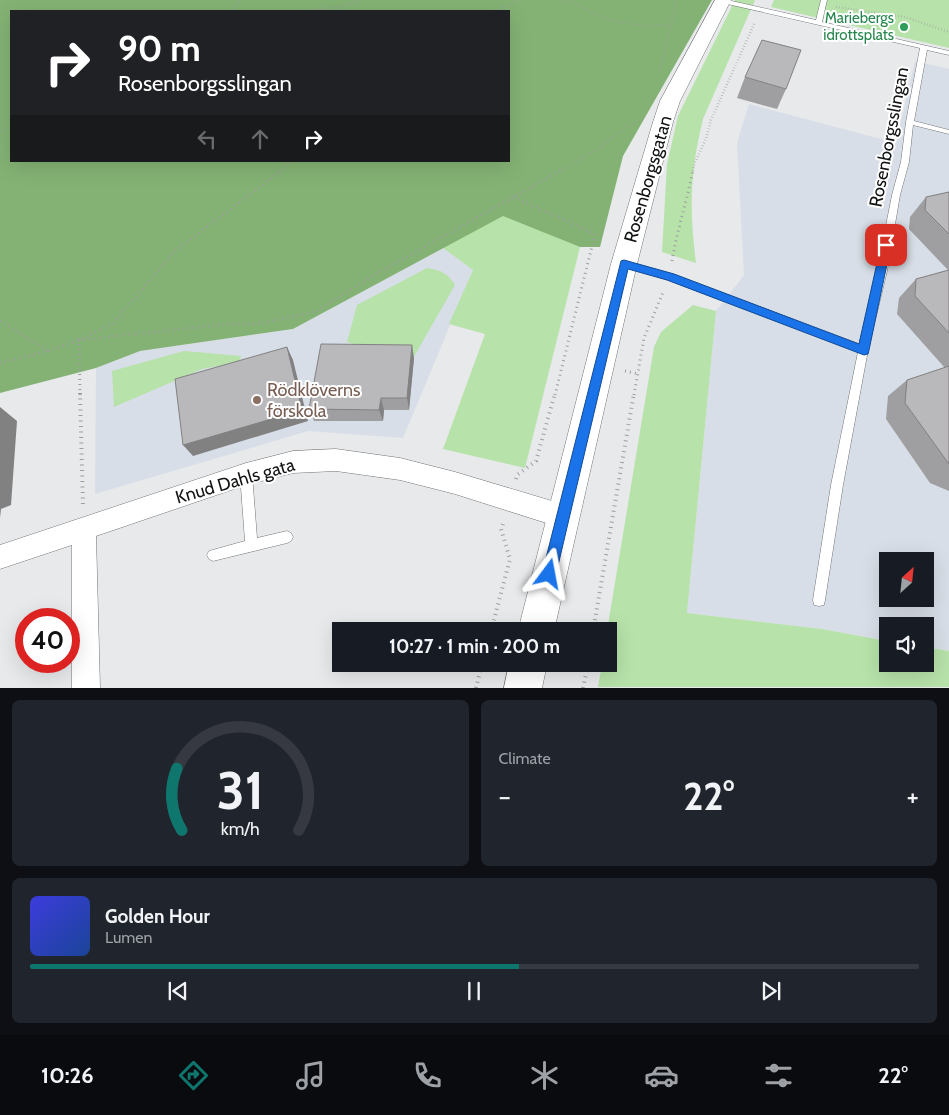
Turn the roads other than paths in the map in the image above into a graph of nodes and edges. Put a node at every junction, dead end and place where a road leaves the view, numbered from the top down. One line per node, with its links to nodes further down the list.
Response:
1 (723, 0): 3 (lane, Rosenborgsslingan); 8 (street, Rosenborgsgatan)
2 (823, 2): 3 (lane)
3 (818, 23): 4 (lane, Rosenborgsslingan)
4 (924, 47): 5 (lane, Rosenborgsslingan); 6 (lane, Rosenborgsslingan)
5 (949, 53)
6 (910, 122): 7 (lane); 9 (lane, Rosenborgsslingan)
7 (949, 132)
8 (624, 264): 9 (lane); 11 (street, Rosenborgsgatan)
9 (864, 350): 17 (lane, Rosenborgsslingan)
10 (246, 474): 11 (street, Knud Dahls gata); 12 (street, Knud Dahls gata); 14 (lane)
11 (562, 516): 18 (street, Rosenborgsgatan)
12 (84, 530): 16 (street, Knud Dahls gata); 20 (street)
13 (287, 537): 14 (lane)
14 (251, 546): 15 (lane)
15 (213, 555)
16 (0, 557)
17 (819, 600)
18 (538, 622)
19 (526, 672): 21 (street)
20 (86, 688)
21 (523, 688)

